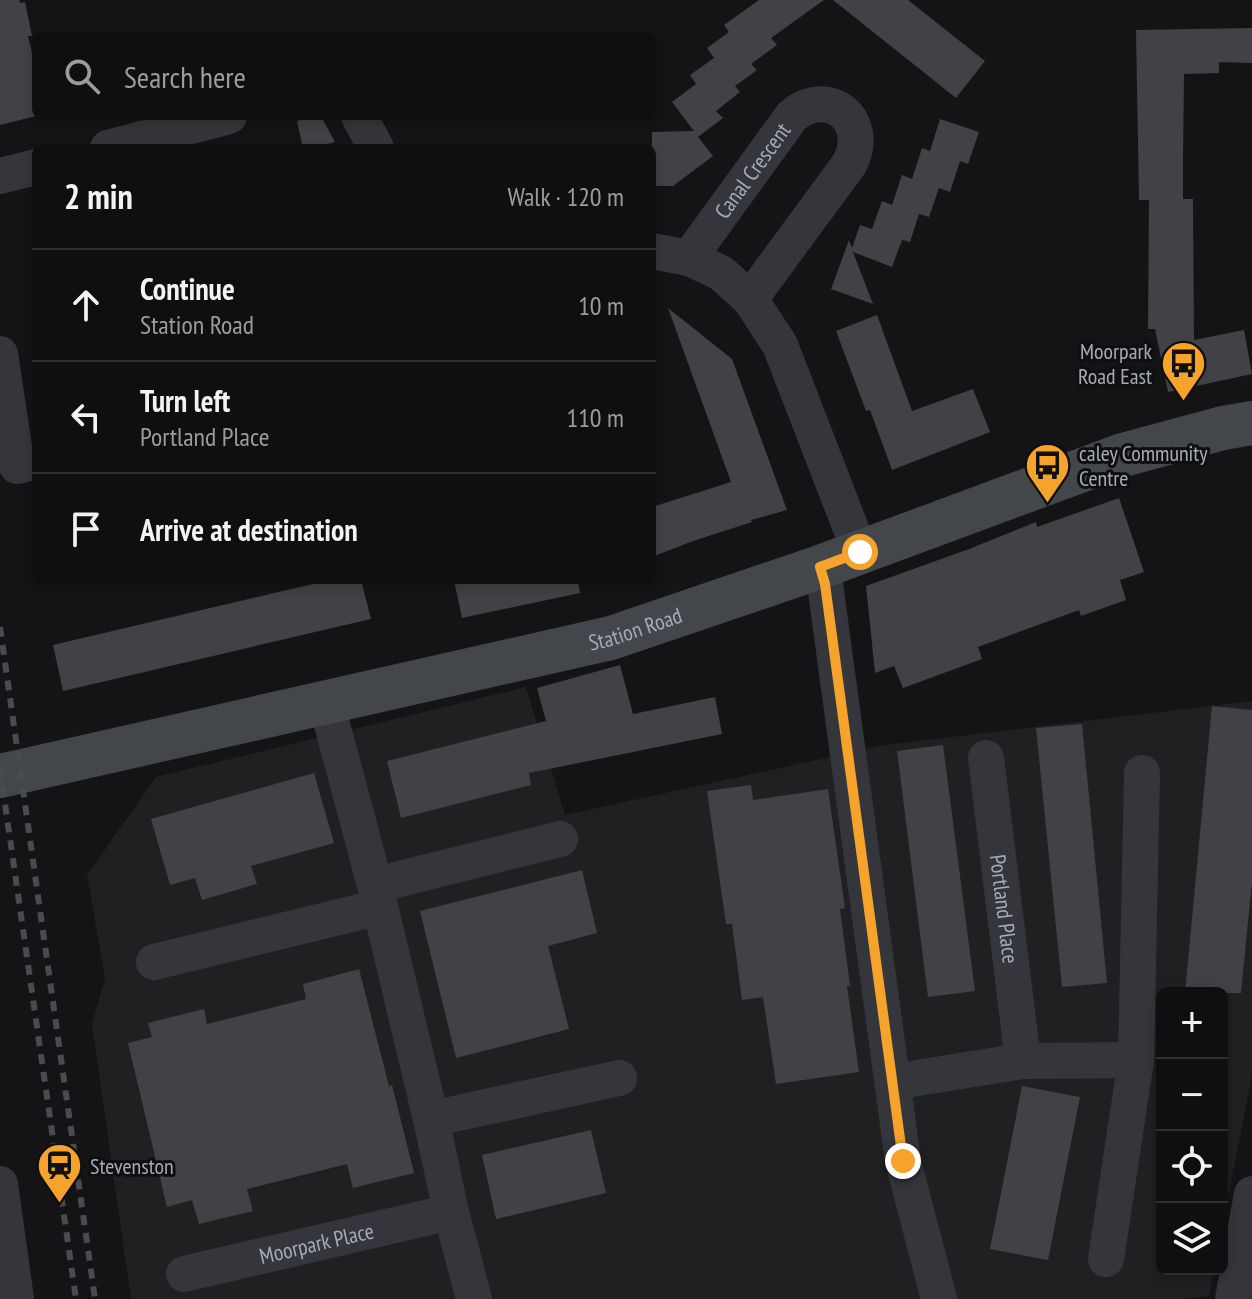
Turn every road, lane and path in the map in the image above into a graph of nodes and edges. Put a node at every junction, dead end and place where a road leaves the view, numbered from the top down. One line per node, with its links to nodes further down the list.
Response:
1 (214, 120): 3 (street)
2 (361, 120): 4 (street)
3 (123, 144)
4 (374, 144)
5 (32, 168): 6 (street)
6 (0, 176)
7 (656, 252): 8 (street)
8 (689, 258): 9 (street); 9 (street, Canal Crescent)
9 (750, 299): 13 (street)
10 (0, 354): 12 (street)
11 (1252, 423): 13 (street, Station Road)
12 (32, 462)
13 (840, 560): 14 (street, Station Road); 24 (street)
14 (326, 702): 17 (street, Station Road); 19 (street)
15 (986, 758): 22 (street, Portland Place)
16 (1142, 773): 21 (street)
17 (11, 774)
18 (560, 839): 19 (street)
19 (378, 896): 20 (street); 25 (street)
20 (154, 962)
21 (1136, 1060): 22 (street); 29 (street)
22 (1023, 1061): 24 (street)
23 (619, 1078): 25 (street)
24 (893, 1082): 33 (street)
25 (431, 1119): 28 (street)
26 (0, 1184): 31 (street)
27 (1252, 1194): 34 (street)
28 (451, 1212): 30 (street, Moorpark Place); 32 (street)
29 (1106, 1259)
30 (184, 1274)
31 (16, 1299)
32 (474, 1299)
33 (939, 1299)
34 (1233, 1299)

